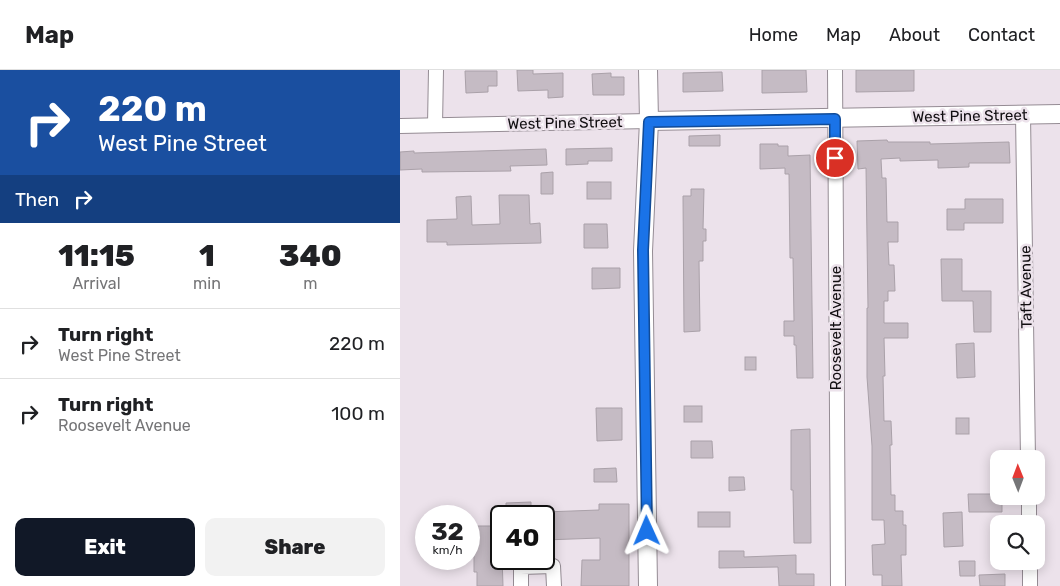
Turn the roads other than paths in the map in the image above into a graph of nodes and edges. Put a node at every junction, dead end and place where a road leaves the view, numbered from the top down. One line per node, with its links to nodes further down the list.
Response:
1 (436, 70): 8 (street)
2 (648, 70): 7 (street)
3 (834, 70): 6 (street, Roosevelt Avenue)
4 (1060, 114): 5 (street, West Pine Street)
5 (1023, 115): 6 (street, West Pine Street); 10 (street, Taft Avenue)
6 (835, 119): 7 (street, West Pine Street); 15 (street, Roosevelt Avenue)
7 (649, 122): 8 (street, West Pine Street); 14 (street)
8 (435, 125): 9 (street, West Pine Street)
9 (400, 126)
10 (1028, 450)
11 (1030, 570): 16 (street)
12 (521, 586): 13 (street)
13 (554, 586)
14 (648, 586)
15 (838, 586)
16 (1030, 586)

